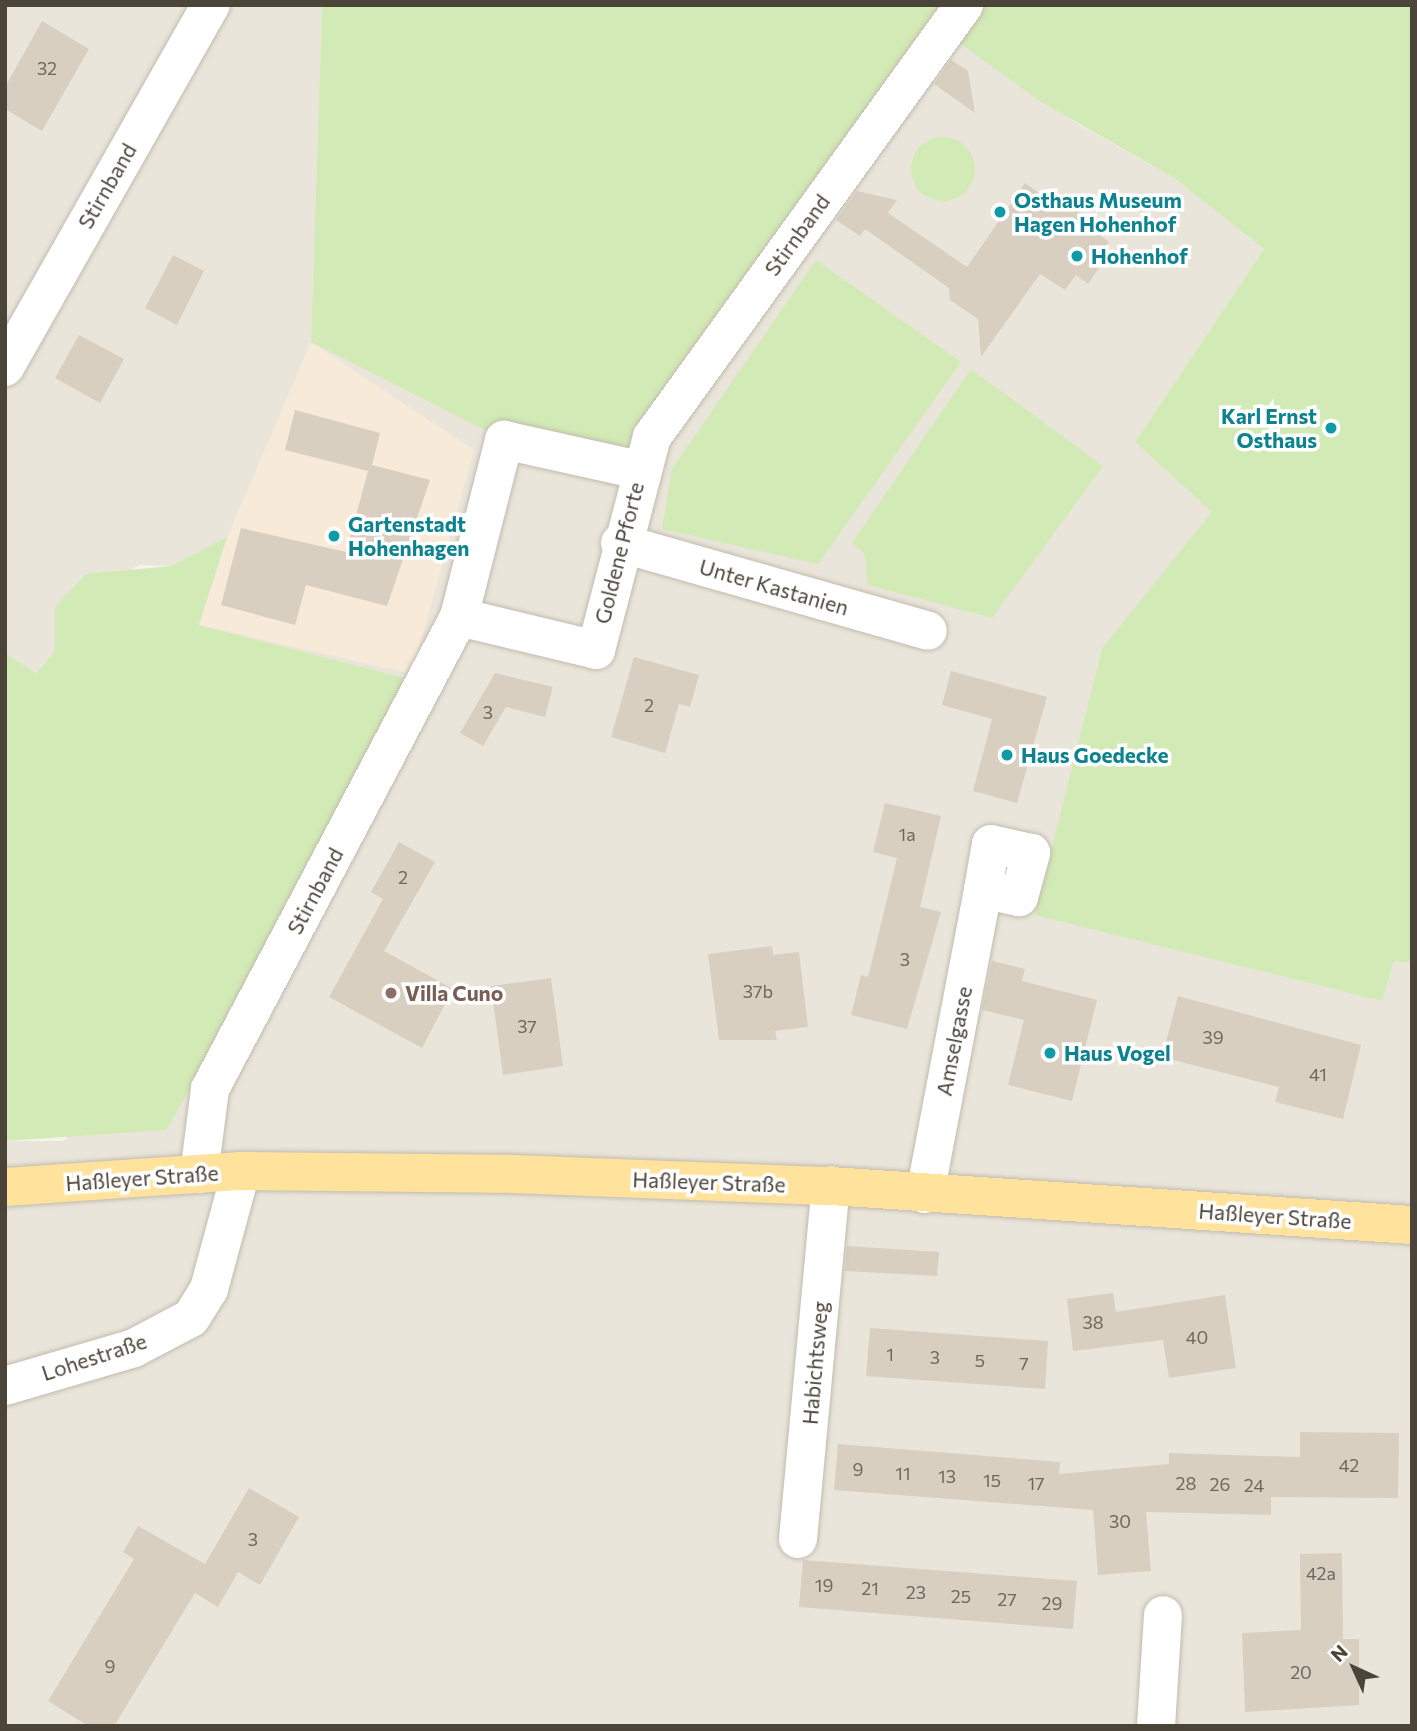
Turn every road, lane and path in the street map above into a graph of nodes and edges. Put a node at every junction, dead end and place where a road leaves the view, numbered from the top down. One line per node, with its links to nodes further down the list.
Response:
1 (211, 5): 3 (street, Stirnband)
2 (964, 5): 4 (street, Stirnband)
3 (5, 367)
4 (639, 470): 5 (street, Goldene Pforte); 6 (street, Goldene Pforte)
5 (620, 543): 6 (street, Goldene Pforte); 7 (street, Unter Kastanien)
6 (459, 617): 10 (street, Stirnband)
7 (928, 631)
8 (983, 889): 13 (street, Amselgasse)
9 (241, 1171): 10 (main road, Haßleyer Straße); 11 (main road, Haßleyer Straße); 15 (street, Lohestraße)
10 (199, 1174): 12 (main road, Haßleyer Straße)
11 (831, 1186): 13 (main road, Haßleyer Straße); 16 (street, Habichtsweg)
12 (5, 1187)
13 (925, 1194): 14 (main road, Haßleyer Straße)
14 (1412, 1224)
15 (5, 1386)
16 (798, 1539)
17 (1163, 1615): 18 (street)
18 (1156, 1726)

